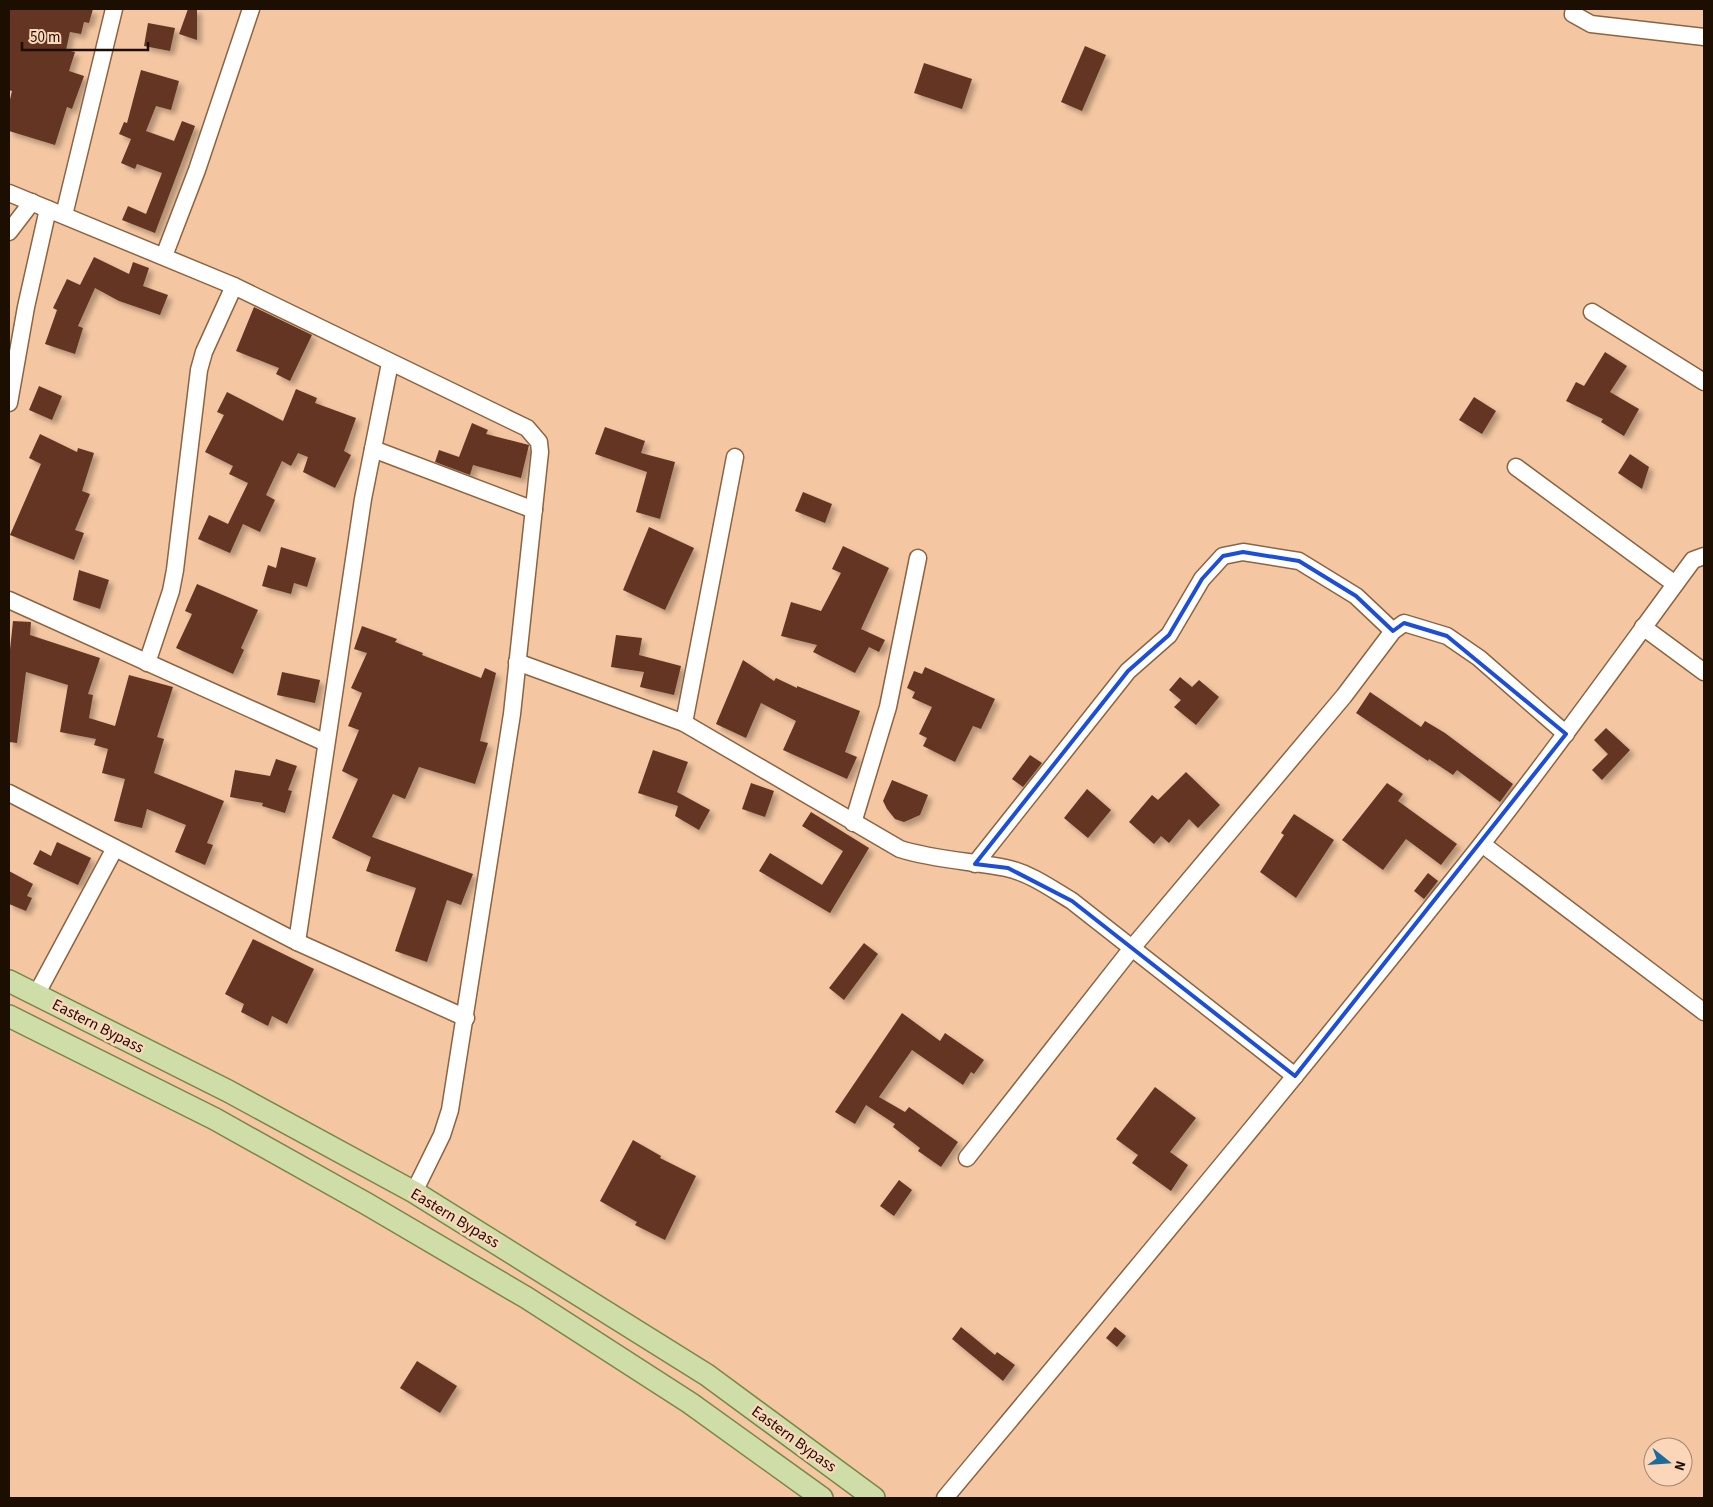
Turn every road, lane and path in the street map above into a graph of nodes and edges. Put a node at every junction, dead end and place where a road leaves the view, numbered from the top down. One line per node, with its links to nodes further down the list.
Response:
1 (114, 9): 8 (street)
2 (251, 9): 10 (street)
3 (1574, 9): 4 (street)
4 (1704, 37)
5 (9, 193): 6 (street)
6 (32, 202): 7 (street); 9 (street)
7 (48, 209): 8 (street); 15 (street)
8 (64, 215): 10 (street)
9 (9, 232)
10 (164, 256): 11 (street)
11 (234, 286): 13 (street); 26 (street)
12 (1592, 312): 14 (street)
13 (390, 363): 16 (street); 19 (street)
14 (1704, 382)
15 (9, 403)
16 (373, 449): 19 (street); 31 (street)
17 (735, 456): 29 (street)
18 (1516, 467): 22 (street)
19 (534, 510): 27 (street)
20 (1704, 556): 22 (street)
21 (918, 558): 33 (street)
22 (1675, 584): 24 (street)
23 (9, 600): 26 (street)
24 (1643, 627): 28 (street); 30 (street)
25 (1393, 631): 30 (street); 36 (street); 38 (street)
26 (147, 662): 31 (street)
27 (517, 662): 29 (street); 43 (street)
28 (1704, 672)
29 (684, 723): 33 (street)
30 (1566, 734): 34 (street)
31 (326, 743): 37 (street)
32 (9, 793): 35 (street)
33 (853, 823): 36 (street)
34 (1482, 844): 41 (street); 44 (street)
35 (114, 848): 37 (street); 40 (street)
36 (975, 864): 38 (street)
37 (297, 942): 43 (street)
38 (1132, 948): 44 (street); 45 (street)
39 (9, 981): 40 (main road, Eastern Bypass)
40 (36, 995): 46 (main road, Eastern Bypass)
41 (1704, 1012)
42 (9, 1016): 47 (main road, Eastern Bypass)
43 (466, 1018): 46 (street)
44 (1295, 1076): 49 (street)
45 (967, 1158)
46 (414, 1192): 48 (main road, Eastern Bypass)
47 (822, 1498)
48 (874, 1498)
49 (945, 1498)

